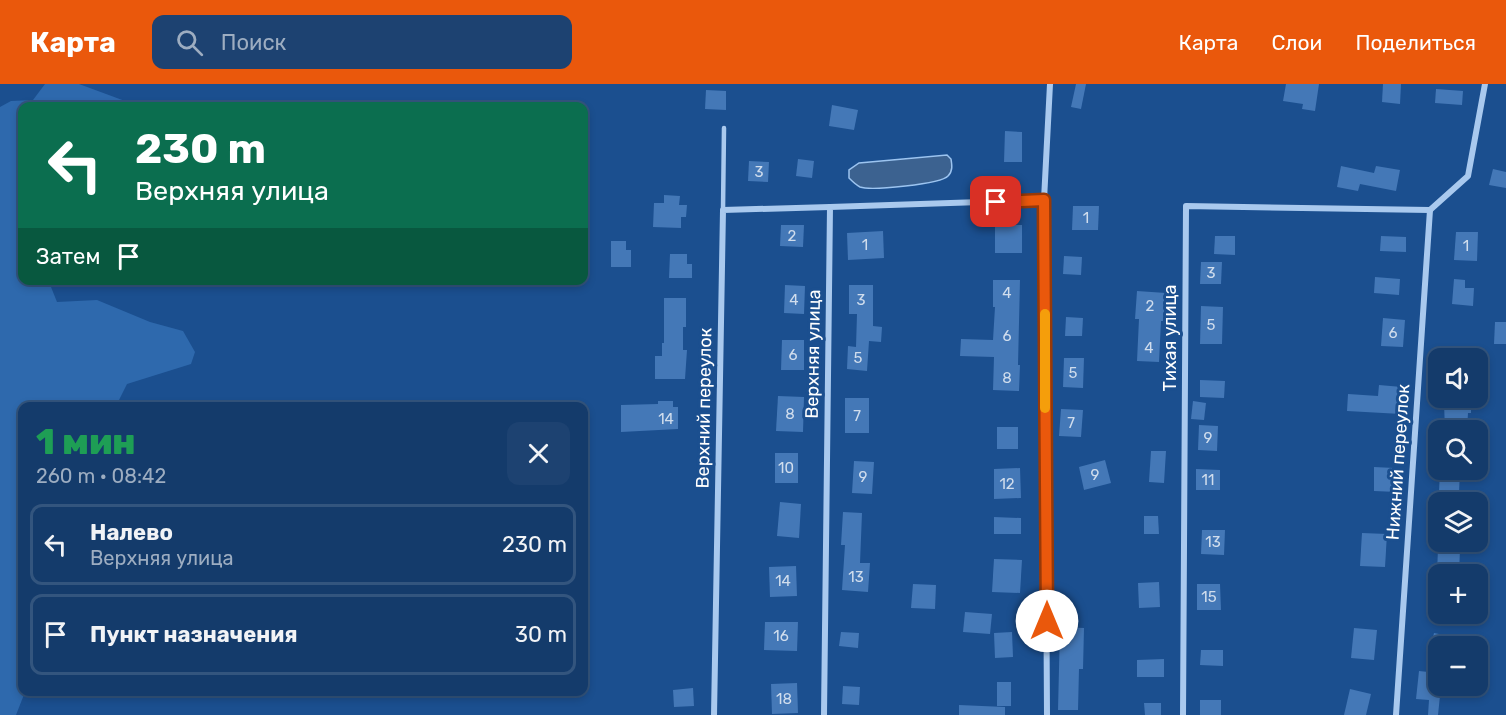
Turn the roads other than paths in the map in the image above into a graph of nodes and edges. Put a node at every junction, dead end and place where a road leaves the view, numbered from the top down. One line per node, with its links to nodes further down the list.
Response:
1 (1050, 84): 4 (street)
2 (1485, 84): 7 (street)
3 (724, 128): 6 (lane)
4 (1044, 200): 5 (street); 10 (street)
5 (830, 207): 6 (street); 9 (street, Верхняя улица)
6 (723, 210): 8 (street, Верхний переулок)
7 (1430, 210): 11 (street, Тихая улица); 12 (street, Нижний переулок)
8 (714, 715)
9 (824, 715)
10 (1047, 715)
11 (1183, 715)
12 (1396, 715)

